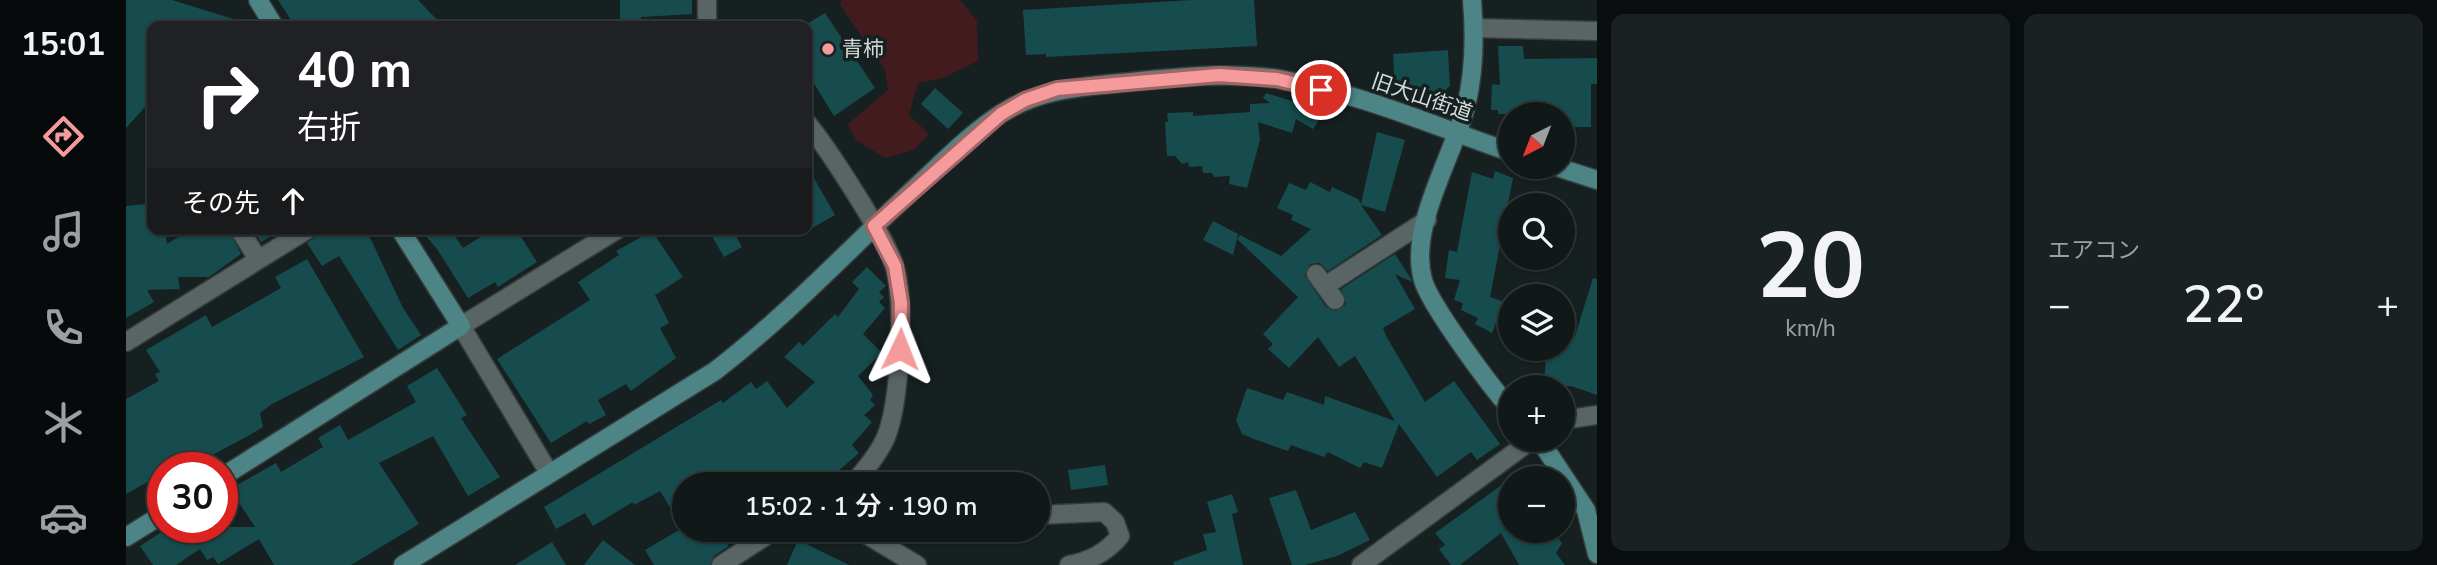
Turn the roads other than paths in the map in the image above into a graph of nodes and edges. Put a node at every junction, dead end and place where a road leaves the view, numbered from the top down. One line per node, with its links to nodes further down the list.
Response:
1 (258, 0): 4 (street)
2 (707, 0): 5 (street)
3 (1472, 0): 6 (street)
4 (271, 21)
5 (707, 21)
6 (1474, 28): 7 (street); 9 (street)
7 (1597, 31)
8 (812, 131): 14 (street)
9 (1457, 132): 10 (street, 旧大山街道); 13 (street); 14 (street, 旧大山街道)
10 (1498, 147)
11 (1575, 173): 12 (street)
12 (1597, 180)
13 (1427, 220): 20 (street); 23 (street)
14 (874, 226): 29 (street); 30 (street, 旧大山街道)
15 (243, 235): 19 (street)
16 (298, 235): 19 (street)
17 (404, 235): 21 (street)
18 (608, 235): 21 (street)
19 (258, 259): 22 (street)
20 (1325, 287)
21 (461, 326): 28 (street); 30 (street)
22 (126, 342)
23 (1498, 392)
24 (1597, 415): 25 (street)
25 (1575, 418)
26 (1514, 452): 41 (street)
27 (1548, 452): 36 (street)
28 (238, 467)
29 (863, 472)
30 (549, 473): 37 (street, 旧大山街道)
31 (1050, 514): 40 (street)
32 (147, 524): 33 (street)
33 (126, 537)
34 (756, 542): 38 (street)
35 (879, 542): 39 (street)
36 (1597, 554)
37 (403, 565)
38 (721, 565)
39 (917, 565)
40 (1069, 565)
41 (1360, 565)

